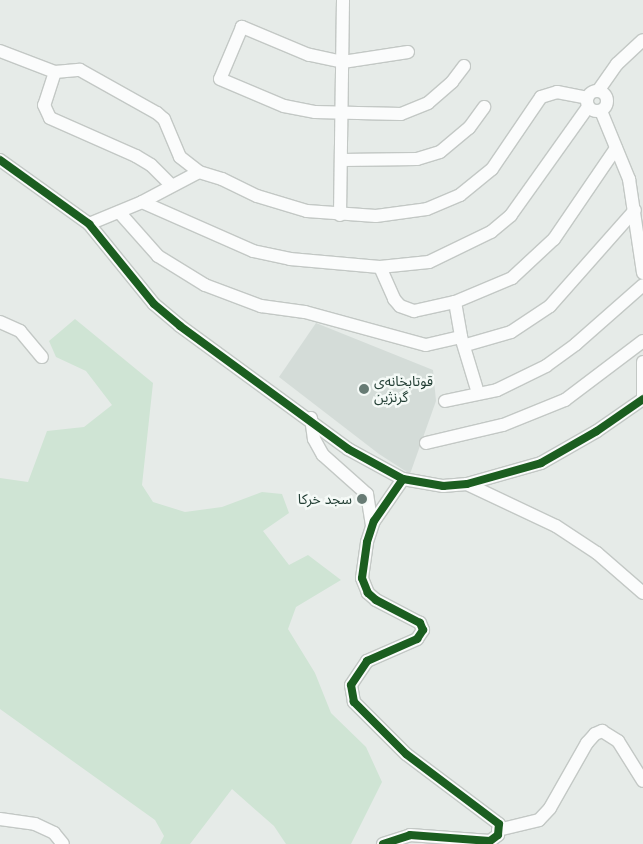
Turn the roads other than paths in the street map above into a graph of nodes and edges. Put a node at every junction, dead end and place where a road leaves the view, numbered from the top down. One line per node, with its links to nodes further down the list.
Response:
1 (344, 0): 5 (street)
2 (643, 40): 8 (street)
3 (0, 51): 7 (street)
4 (408, 52): 5 (street)
5 (343, 62): 11 (street); 11 (street)
6 (464, 66): 11 (street)
7 (55, 72): 15 (street); 16 (street)
8 (591, 98): 10 (street); 10 (street); 20 (street); 22 (street)
9 (484, 107): 14 (street)
10 (601, 111): 12 (street)
11 (342, 112): 14 (street)
12 (616, 148): 18 (street); 25 (street)
13 (0, 160): 21 (street)
14 (342, 160): 20 (street)
15 (199, 172): 16 (street); 20 (street)
16 (171, 185): 17 (street)
17 (142, 202): 19 (street); 22 (street)
18 (635, 210): 23 (street); 27 (street)
19 (120, 212): 21 (street); 27 (street)
20 (340, 215)
21 (89, 224): 34 (street)
22 (380, 268): 25 (street)
23 (643, 273)
24 (643, 285): 31 (street)
25 (455, 302): 27 (street)
26 (0, 322): 29 (street)
27 (464, 341): 31 (street)
28 (643, 341): 35 (street)
29 (42, 357)
30 (643, 362): 32 (street)
31 (478, 393): 33 (street)
32 (643, 399): 37 (street)
33 (446, 401)
34 (311, 418): 36 (street); 38 (street)
35 (426, 443)
36 (403, 479): 37 (street); 38 (street)
37 (468, 484): 39 (street)
38 (372, 529): 42 (street)
39 (643, 593)
40 (643, 781): 42 (street)
41 (0, 819): 43 (street)
42 (498, 830): 44 (street)
43 (63, 844)
44 (383, 844)

